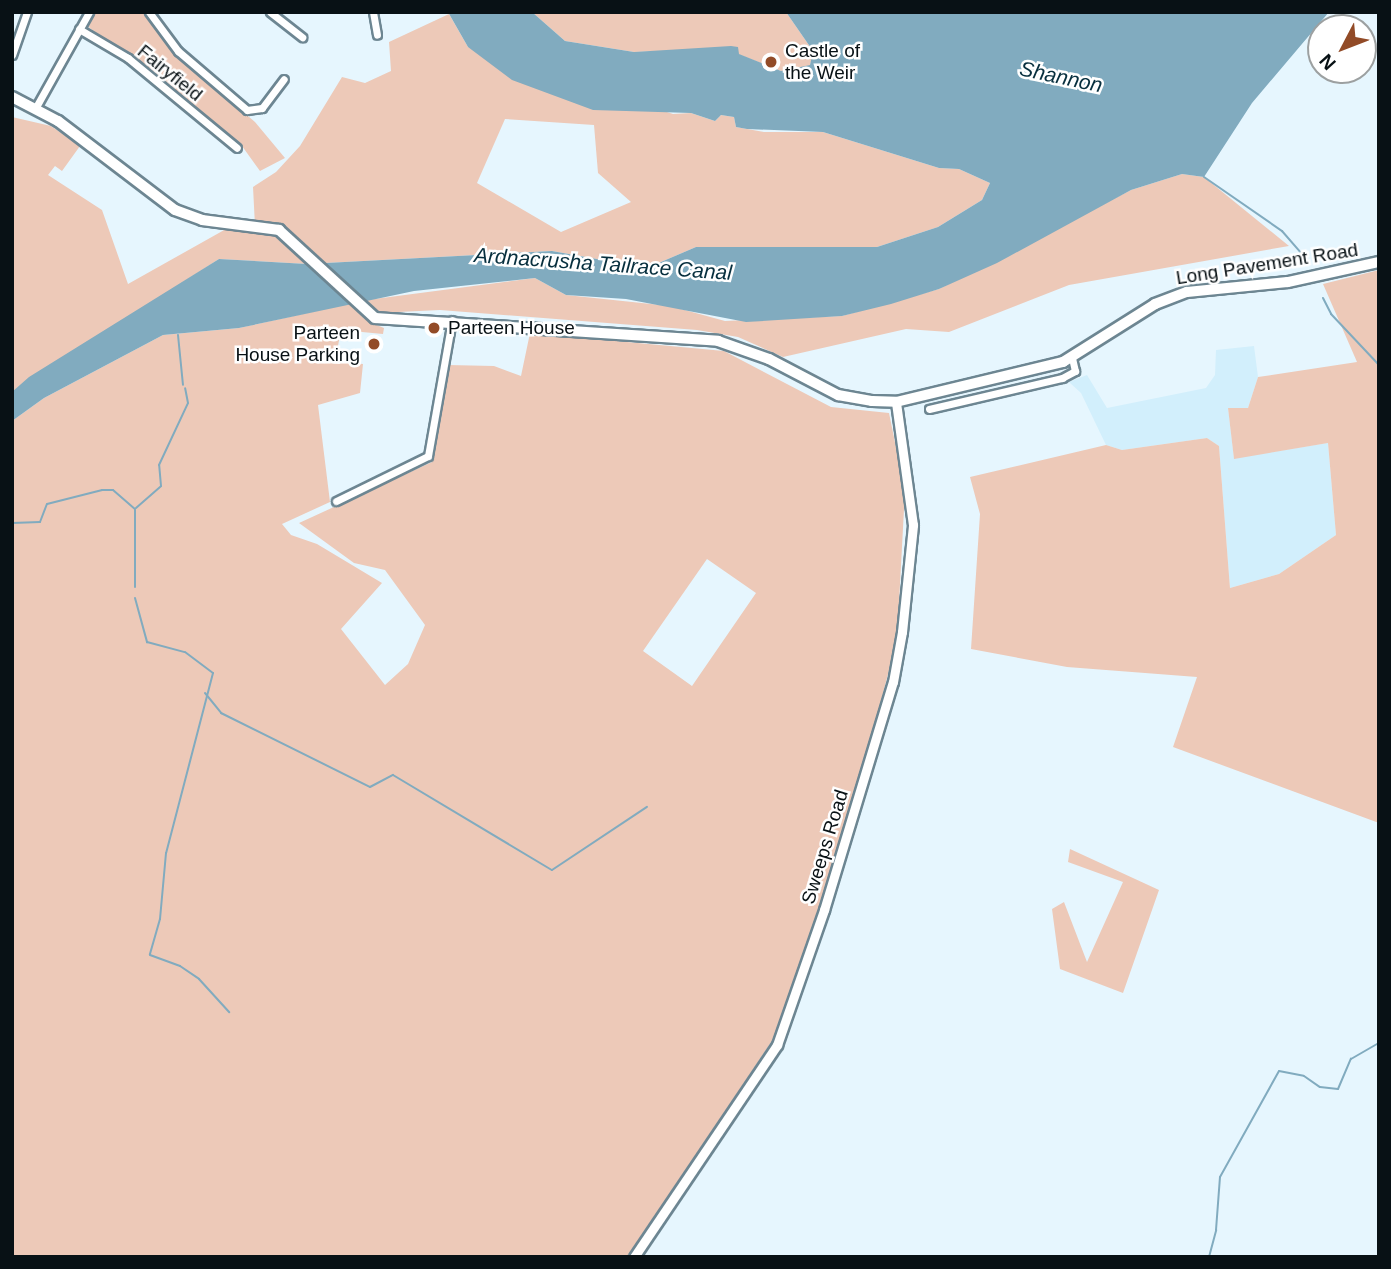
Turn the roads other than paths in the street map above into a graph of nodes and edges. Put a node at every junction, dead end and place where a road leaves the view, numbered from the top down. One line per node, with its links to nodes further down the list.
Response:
1 (27, 12): 9 (street)
2 (89, 12): 6 (street)
3 (149, 12): 10 (street, Fairyfield)
4 (270, 12): 8 (street)
5 (373, 12): 7 (street)
6 (79, 29): 12 (street); 13 (street, Fairyfield)
7 (377, 35)
8 (302, 37)
9 (12, 55)
10 (284, 79)
11 (12, 97): 12 (main road, Long Pavement Road)
12 (36, 107): 15 (main road, Long Pavement Road)
13 (237, 148)
14 (1379, 262): 16 (main road, Long Pavement Road)
15 (452, 320): 17 (main road, Long Pavement Road); 19 (street)
16 (1072, 358): 17 (main road, Long Pavement Road); 18 (street)
17 (896, 402): 20 (street, Sweeps Road)
18 (929, 409)
19 (336, 501)
20 (634, 1257)

